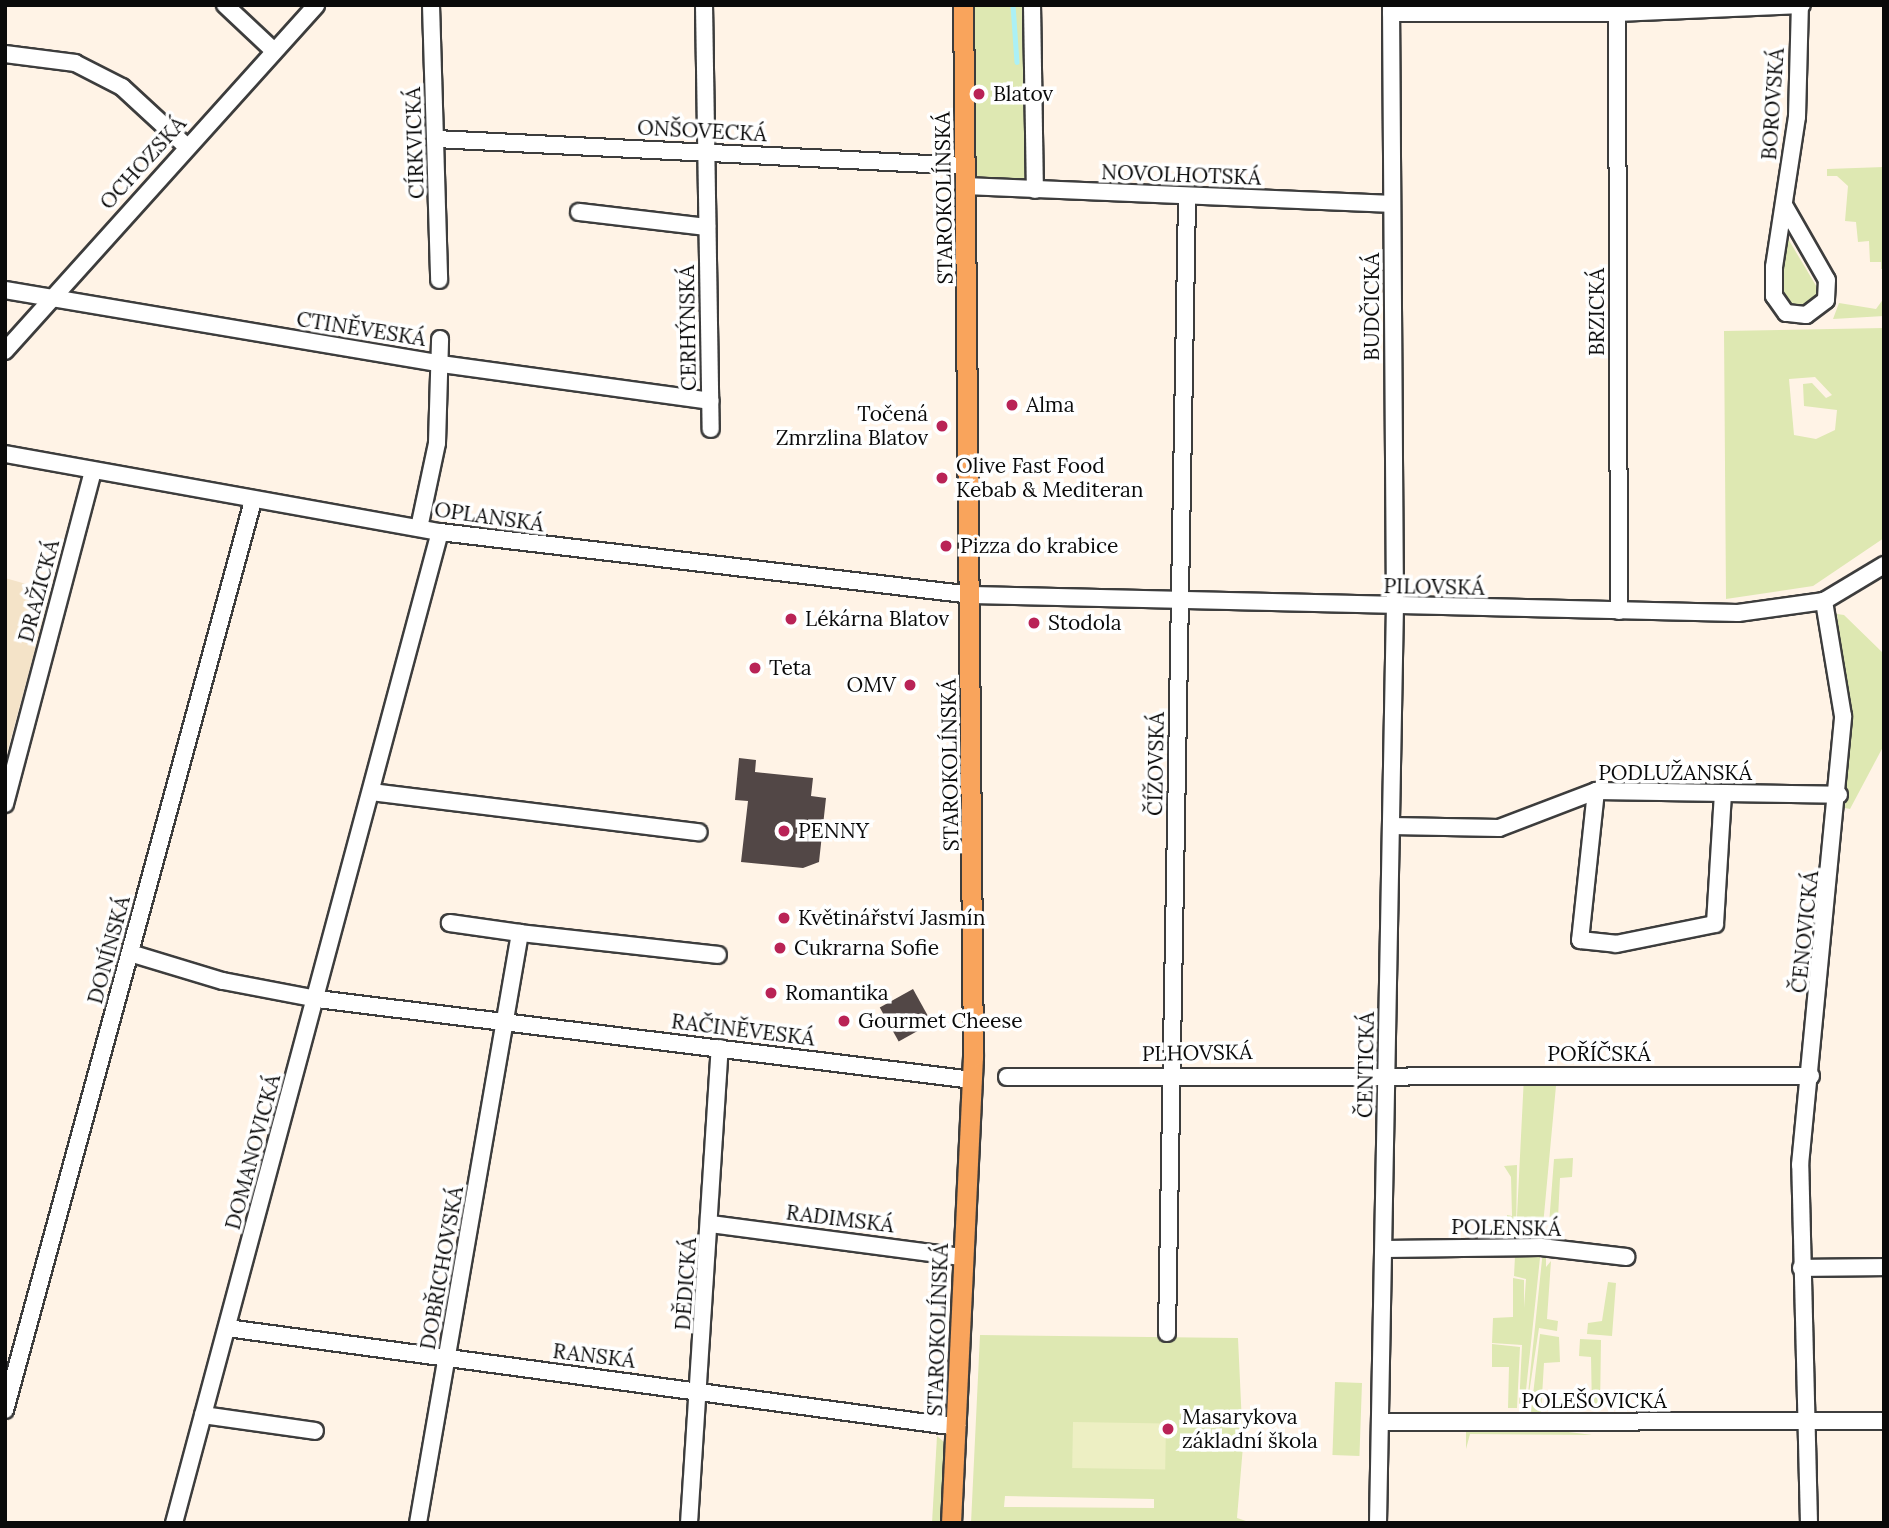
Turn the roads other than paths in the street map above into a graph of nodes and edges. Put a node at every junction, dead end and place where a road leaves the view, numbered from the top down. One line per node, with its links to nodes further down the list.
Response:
1 (225, 5): 10 (street)
2 (316, 5): 10 (street, OCHOZSKÁ)
3 (431, 5): 12 (street, CÍRKVICKÁ)
4 (704, 5): 14 (street, CERHÝNSKÁ)
5 (963, 5): 15 (main road, STAROKOLÍNSKÁ)
6 (1032, 5): 17 (street)
7 (1801, 5): 9 (street); 20 (street, BOROVSKÁ)
8 (1391, 9): 9 (street); 19 (street, BUDČICKÁ)
9 (1617, 13): 41 (street, BRZICKÁ)
10 (273, 50): 13 (street, OCHOZSKÁ)
11 (5, 54): 13 (street)
12 (436, 139): 14 (street, ONŠOVECKÁ); 23 (street, CÍRKVICKÁ)
13 (186, 146): 25 (street, OCHOZSKÁ)
14 (705, 153): 15 (street, ONŠOVECKÁ); 22 (street, CERHÝNSKÁ)
15 (967, 166): 16 (main road, STAROKOLÍNSKÁ)
16 (967, 186): 17 (street, NOVOLHOTSKÁ); 37 (main road, STAROKOLÍNSKÁ)
17 (1035, 190): 18 (street, NOVOLHOTSKÁ)
18 (1187, 196): 19 (street, NOVOLHOTSKÁ); 38 (street, ČÍŽOVSKÁ)
19 (1392, 204): 40 (street, BUDČICKÁ)
20 (1784, 205): 20 (street, BOROVSKÁ)
21 (579, 212): 22 (street)
22 (707, 228): 29 (street, CERHÝNSKÁ)
23 (439, 280)
24 (5, 290): 25 (street, CTINĚVESKÁ)
25 (50, 299): 27 (street, OCHOZSKÁ); 28 (street, CTINĚVESKÁ)
26 (440, 339): 28 (street)
27 (5, 351)
28 (441, 364): 29 (street, CTINĚVESKÁ); 34 (street)
29 (710, 401): 30 (street, CERHÝNSKÁ)
30 (711, 429)
31 (5, 454): 32 (street, OPLANSKÁ)
32 (93, 470): 33 (street, OPLANSKÁ); 46 (street, DRAŽICKÁ)
33 (253, 500): 34 (street, OPLANSKÁ); 51 (street, DONÍNSKÁ)
34 (419, 528): 35 (street, OPLANSKÁ)
35 (440, 532): 37 (street, OPLANSKÁ); 43 (street, DOMANOVICKÁ)
36 (1884, 565): 39 (street, PILOVSKÁ)
37 (972, 595): 38 (street, PILOVSKÁ); 60 (main road, STAROKOLÍNSKÁ)
38 (1180, 597): 40 (street, PILOVSKÁ); 57 (street, ČÍŽOVSKÁ)
39 (1824, 601): 41 (street, PILOVSKÁ); 45 (street, ČENOVICKÁ)
40 (1395, 608): 41 (street, PILOVSKÁ); 47 (street, ČENTICKÁ)
41 (1619, 611)
42 (1596, 791): 44 (street, PODLUŽANSKÁ); 44 (street); 47 (street, PODLUŽANSKÁ)
43 (371, 792): 48 (street); 53 (street, DOMANOVICKÁ)
44 (1723, 794): 45 (street, PODLUŽANSKÁ)
45 (1839, 794): 58 (street, ČENOVICKÁ)
46 (5, 804)
47 (1391, 826): 56 (street, ČENTICKÁ)
48 (699, 832)
49 (450, 923): 50 (street)
50 (520, 933): 52 (street); 54 (street)
51 (130, 953): 53 (street, RAČINĚVESKÁ); 71 (street, DONÍNSKÁ)
52 (718, 955)
53 (317, 999): 54 (street, RAČINĚVESKÁ); 67 (street, DOMANOVICKÁ)
54 (507, 1021): 55 (street, RAČINĚVESKÁ); 69 (street, DOBŘICHOVSKÁ)
55 (720, 1048): 60 (street, RAČINĚVESKÁ); 61 (street, DĚDICKÁ)
56 (1387, 1073): 57 (street, PLHOVSKÁ); 58 (street, POŘÍČSKÁ); 62 (street, ČENTICKÁ)
57 (1172, 1074): 59 (street, PLHOVSKÁ); 68 (street, ČÍŽOVSKÁ)
58 (1811, 1076): 66 (street, ČENOVICKÁ)
59 (1007, 1077)
60 (972, 1080): 63 (main road, STAROKOLÍNSKÁ)
61 (711, 1224): 63 (street, RADIMSKÁ); 70 (street, DĚDICKÁ)
62 (1385, 1249): 64 (street, POLENSKÁ); 74 (street, ČENTICKÁ)
63 (963, 1257): 76 (main road, STAROKOLÍNSKÁ)
64 (1626, 1257)
65 (1884, 1267): 66 (street)
66 (1801, 1268): 75 (street, ČENOVICKÁ)
67 (227, 1328): 69 (street, RANSKÁ); 72 (street, DOMANOVICKÁ)
68 (1167, 1333)
69 (447, 1359): 70 (street, RANSKÁ); 79 (street, DOBŘICHOVSKÁ)
70 (699, 1391): 76 (street, RANSKÁ); 80 (street, DĚDICKÁ)
71 (5, 1410)
72 (203, 1415): 77 (street); 78 (street, DOMANOVICKÁ)
73 (1884, 1421): 75 (street, POLEŠOVICKÁ)
74 (1382, 1422): 75 (street, POLEŠOVICKÁ); 82 (street, ČENTICKÁ)
75 (1806, 1422): 83 (street, ČENOVICKÁ)
76 (957, 1427): 81 (main road, STAROKOLÍNSKÁ)
77 (315, 1431)
78 (174, 1523)
79 (418, 1523)
80 (689, 1523)
81 (951, 1523)
82 (1378, 1523)
83 (1810, 1523)

